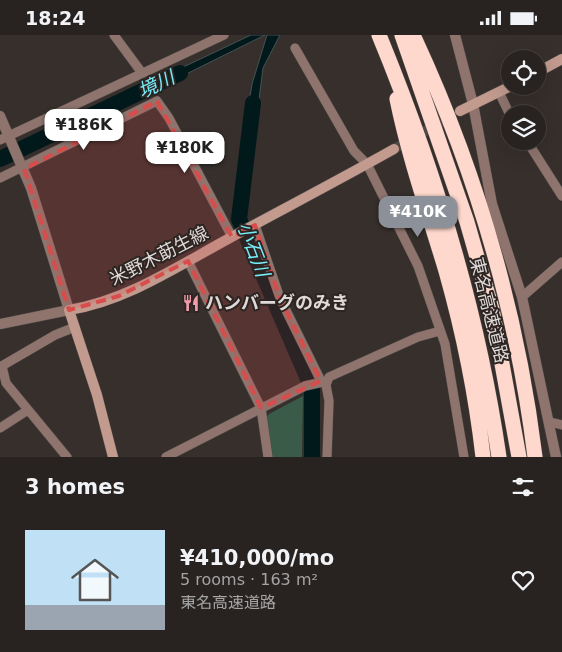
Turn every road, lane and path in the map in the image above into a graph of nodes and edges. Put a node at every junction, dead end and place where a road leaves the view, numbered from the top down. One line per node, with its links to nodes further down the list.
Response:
1 (114, 35): 11 (street)
2 (224, 35): 11 (street)
3 (379, 35): 8 (highway, 東名高速道路)
4 (402, 35): 48 (highway, 東名高速道路)
5 (413, 35): 49 (highway)
6 (455, 35): 13 (street)
7 (295, 48): 20 (street)
8 (388, 57): 46 (highway); 47 (highway, 東名高速道路)
9 (562, 59): 10 (main road)
10 (546, 68)
11 (142, 73): 17 (street)
12 (499, 93): 13 (main road); 14 (street)
13 (473, 104): 15 (main road); 28 (street)
14 (505, 105)
15 (460, 111)
16 (0, 116): 17 (street)
17 (5, 138): 21 (street)
18 (394, 149): 20 (main road, 米野木莇生線)
19 (533, 150): 23 (street)
20 (367, 164): 24 (main road, 米野木莇生線); 32 (street)
21 (24, 169): 22 (street); 25 (street); 29 (street)
22 (0, 178)
23 (562, 196)
24 (255, 225): 25 (main road, 米野木莇生線); 34 (street)
25 (234, 236): 26 (main road, 米野木莇生線)
26 (188, 261): 29 (main road, 米野木莇生線); 35 (street)
27 (562, 262): 28 (street)
28 (522, 297): 37 (street)
29 (69, 310): 30 (street); 31 (main road)
30 (0, 324)
31 (75, 327): 33 (street); 41 (main road)
32 (440, 331): 34 (street); 45 (street)
33 (1, 367): 36 (street)
34 (321, 381): 35 (street); 44 (street)
35 (262, 408): 42 (street); 43 (street)
36 (28, 409): 39 (street); 40 (street)
37 (550, 422): 38 (street); 50 (street)
38 (562, 425)
39 (0, 428)
40 (67, 457)
41 (113, 457)
42 (166, 457)
43 (268, 457)
44 (327, 457)
45 (464, 457)
46 (483, 457)
47 (499, 457)
48 (519, 457)
49 (535, 457)
50 (556, 457)

